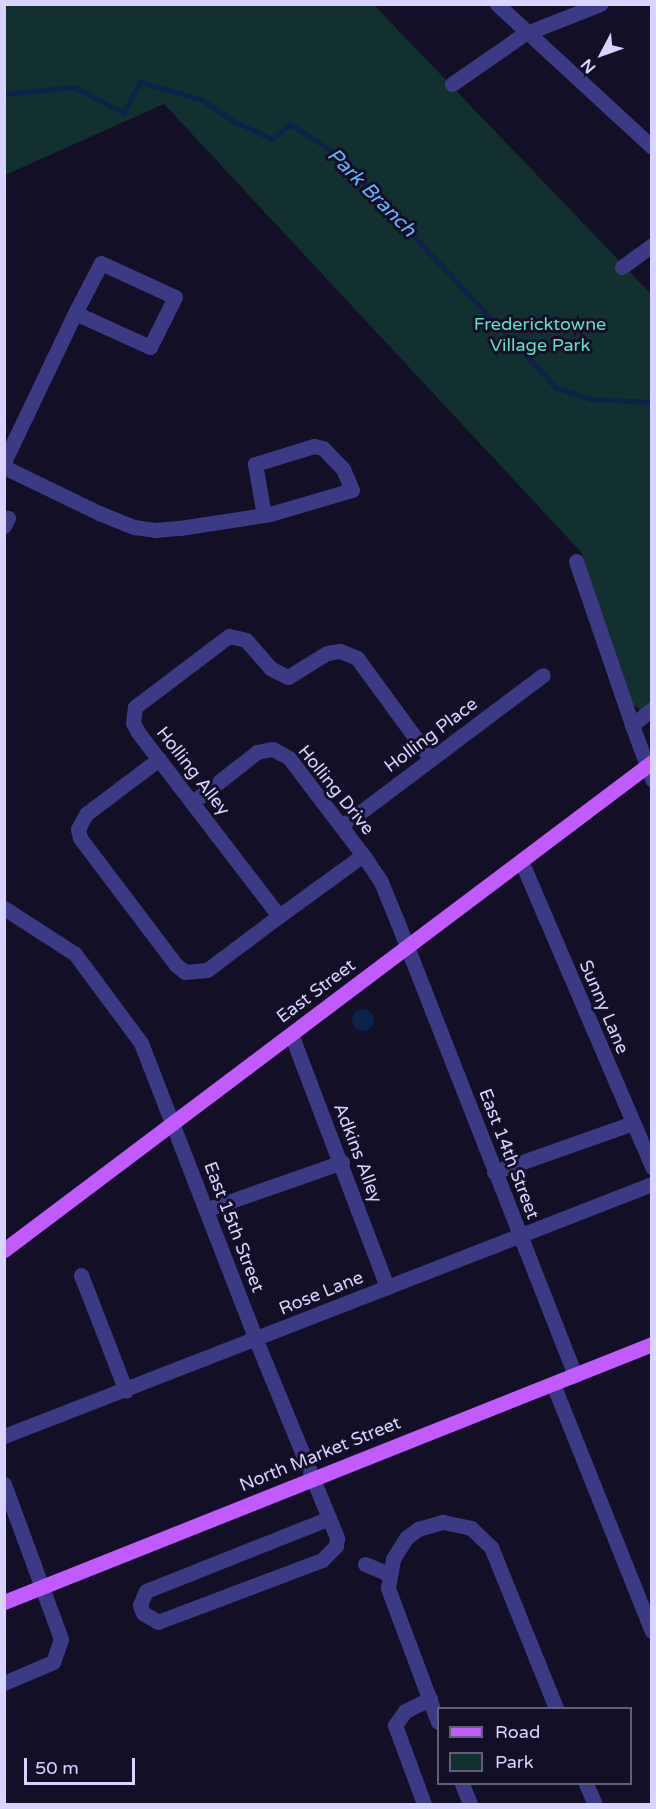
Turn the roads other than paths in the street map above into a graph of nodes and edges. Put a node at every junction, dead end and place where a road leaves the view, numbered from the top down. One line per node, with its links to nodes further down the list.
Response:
1 (497, 4): 3 (street)
2 (600, 4): 3 (street)
3 (524, 34): 4 (street); 5 (street)
4 (452, 84)
5 (651, 147)
6 (651, 245): 7 (street)
7 (622, 267)
8 (75, 313): 8 (street); 9 (street)
9 (4, 462)
10 (4, 467): 11 (street)
11 (264, 515): 11 (street)
12 (4, 517): 13 (street)
13 (4, 526)
14 (576, 561): 17 (street)
15 (543, 675): 19 (street, Holling Place)
16 (651, 709): 17 (street)
17 (632, 724): 20 (street)
18 (159, 759): 19 (street, Holling Alley); 21 (street, Holling Alley); 26 (street)
19 (431, 759): 22 (street, Holling Place)
20 (650, 768): 24 (main road, East Street)
21 (193, 802): 22 (street, Holling Drive); 26 (street, Holling Alley)
22 (342, 826): 23 (street, Holling Drive)
23 (363, 855): 26 (street); 27 (street, Holling Drive)
24 (522, 863): 27 (main road, East Street); 30 (street, Sunny Lane)
25 (4, 908): 29 (street, East 15th Street)
26 (279, 916)
27 (408, 946): 28 (main road, East Street); 33 (street, East 14th Street)
28 (291, 1034): 29 (main road, East Street); 31 (street, Adkins Alley)
29 (174, 1123): 35 (street, East 15th Street); 37 (main road, East Street)
30 (633, 1123): 32 (street, Sunny Lane); 33 (street)
31 (342, 1162): 35 (street); 39 (street, Adkins Alley)
32 (651, 1167)
33 (494, 1172): 36 (street, East 14th Street)
34 (651, 1184): 36 (street, Rose Lane)
35 (208, 1209): 40 (street, East 15th Street)
36 (520, 1235): 39 (street, Rose Lane); 42 (street, East 14th Street)
37 (4, 1250)
38 (81, 1275): 44 (street)
39 (387, 1287): 40 (street, Rose Lane)
40 (255, 1340): 44 (street, Rose Lane); 46 (street, East 15th Street)
41 (651, 1344): 42 (main road, North Market Street)
42 (575, 1375): 43 (main road, North Market Street)
43 (553, 1384): 46 (main road, North Market Street); 53 (street)
44 (126, 1391): 45 (street, Rose Lane)
45 (4, 1436)
46 (312, 1478): 48 (street, East 15th Street); 51 (main road, North Market Street)
47 (4, 1484): 51 (street)
48 (329, 1518): 48 (street, East 15th Street)
49 (365, 1564): 50 (street)
50 (389, 1574): 56 (street); 57 (street)
51 (42, 1586): 52 (main road, North Market Street); 55 (street)
52 (4, 1602)
53 (648, 1614): 54 (street)
54 (651, 1631)
55 (4, 1683)
56 (430, 1700): 58 (street); 61 (street)
57 (556, 1707)
58 (437, 1719)
59 (462, 1785): 62 (street)
60 (586, 1785): 63 (street)
61 (424, 1804)
62 (470, 1804)
63 (595, 1804)

